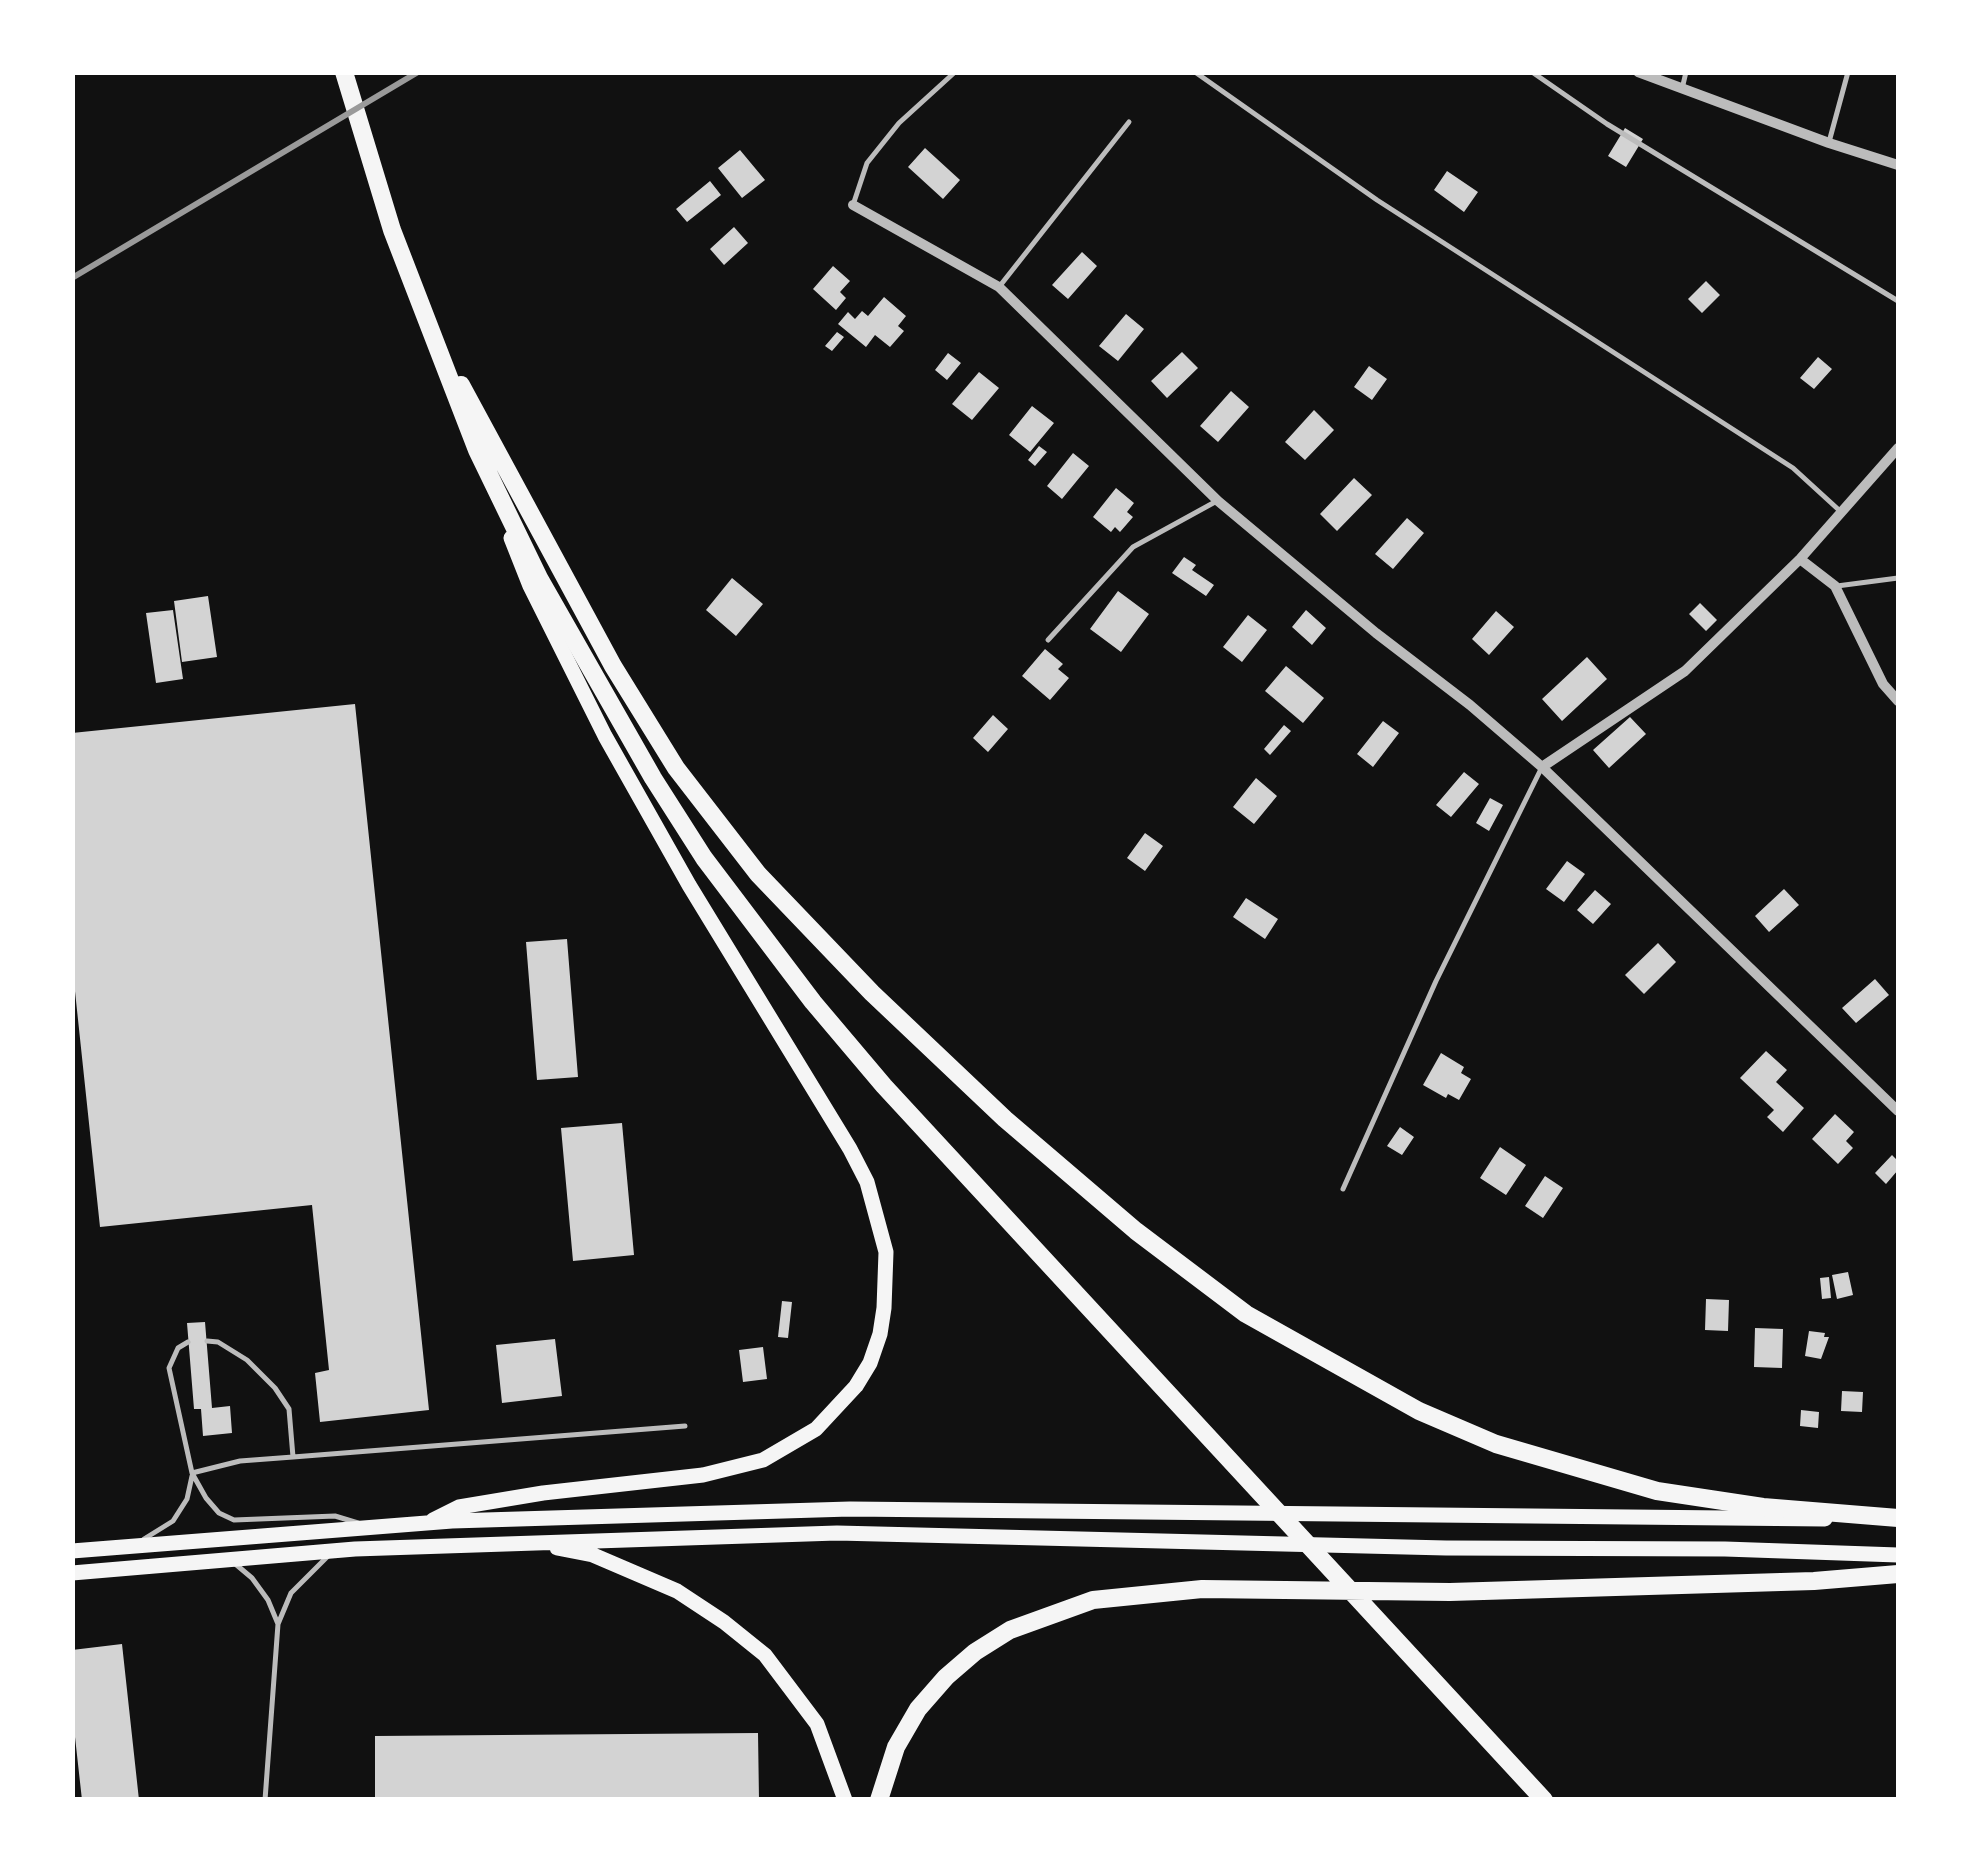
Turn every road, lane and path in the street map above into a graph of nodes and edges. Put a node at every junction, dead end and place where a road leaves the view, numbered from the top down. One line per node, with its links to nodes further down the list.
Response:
1 (344, 72): 13 (highway)
2 (955, 72): 12 (lane)
3 (1195, 72): 19 (lane)
4 (1532, 72): 15 (lane)
5 (1638, 72): 8 (street)
6 (1686, 72): 8 (lane)
7 (1848, 72): 10 (lane)
8 (1682, 89): 10 (street)
9 (1129, 122): 14 (lane)
10 (1828, 143): 11 (street)
11 (1898, 165)
12 (853, 206): 14 (street)
13 (392, 230): 17 (highway); 33 (highway)
14 (999, 287): 18 (street)
15 (1898, 301)
16 (1898, 448): 19 (street)
17 (477, 450): 34 (main road); 48 (highway)
18 (1218, 500): 23 (lane); 25 (street)
19 (1840, 511): 20 (street)
20 (1800, 559): 22 (street); 25 (street)
21 (1898, 578): 22 (lane)
22 (1836, 586): 24 (street)
23 (1048, 640)
24 (1898, 701)
25 (1542, 767): 26 (street); 27 (lane)
26 (1898, 1111)
27 (1342, 1188)
28 (207, 1340): 31 (lane)
29 (188, 1342): 32 (lane)
30 (686, 1426): 31 (lane)
31 (293, 1456): 32 (lane)
32 (192, 1473): 35 (lane); 37 (lane)
33 (1898, 1520): 34 (main road)
34 (425, 1523): 35 (main road)
35 (371, 1527): 37 (main road)
36 (528, 1542): 39 (main road); 40 (main road); 46 (main road)
37 (98, 1548): 38 (main road)
38 (72, 1550)
39 (333, 1551): 41 (main road); 44 (lane)
40 (1898, 1555)
41 (229, 1559): 42 (main road); 44 (lane)
42 (72, 1573)
43 (1898, 1574): 47 (highway)
44 (278, 1624): 45 (lane)
45 (265, 1800)
46 (845, 1800)
47 (879, 1800)
48 (1544, 1800)

